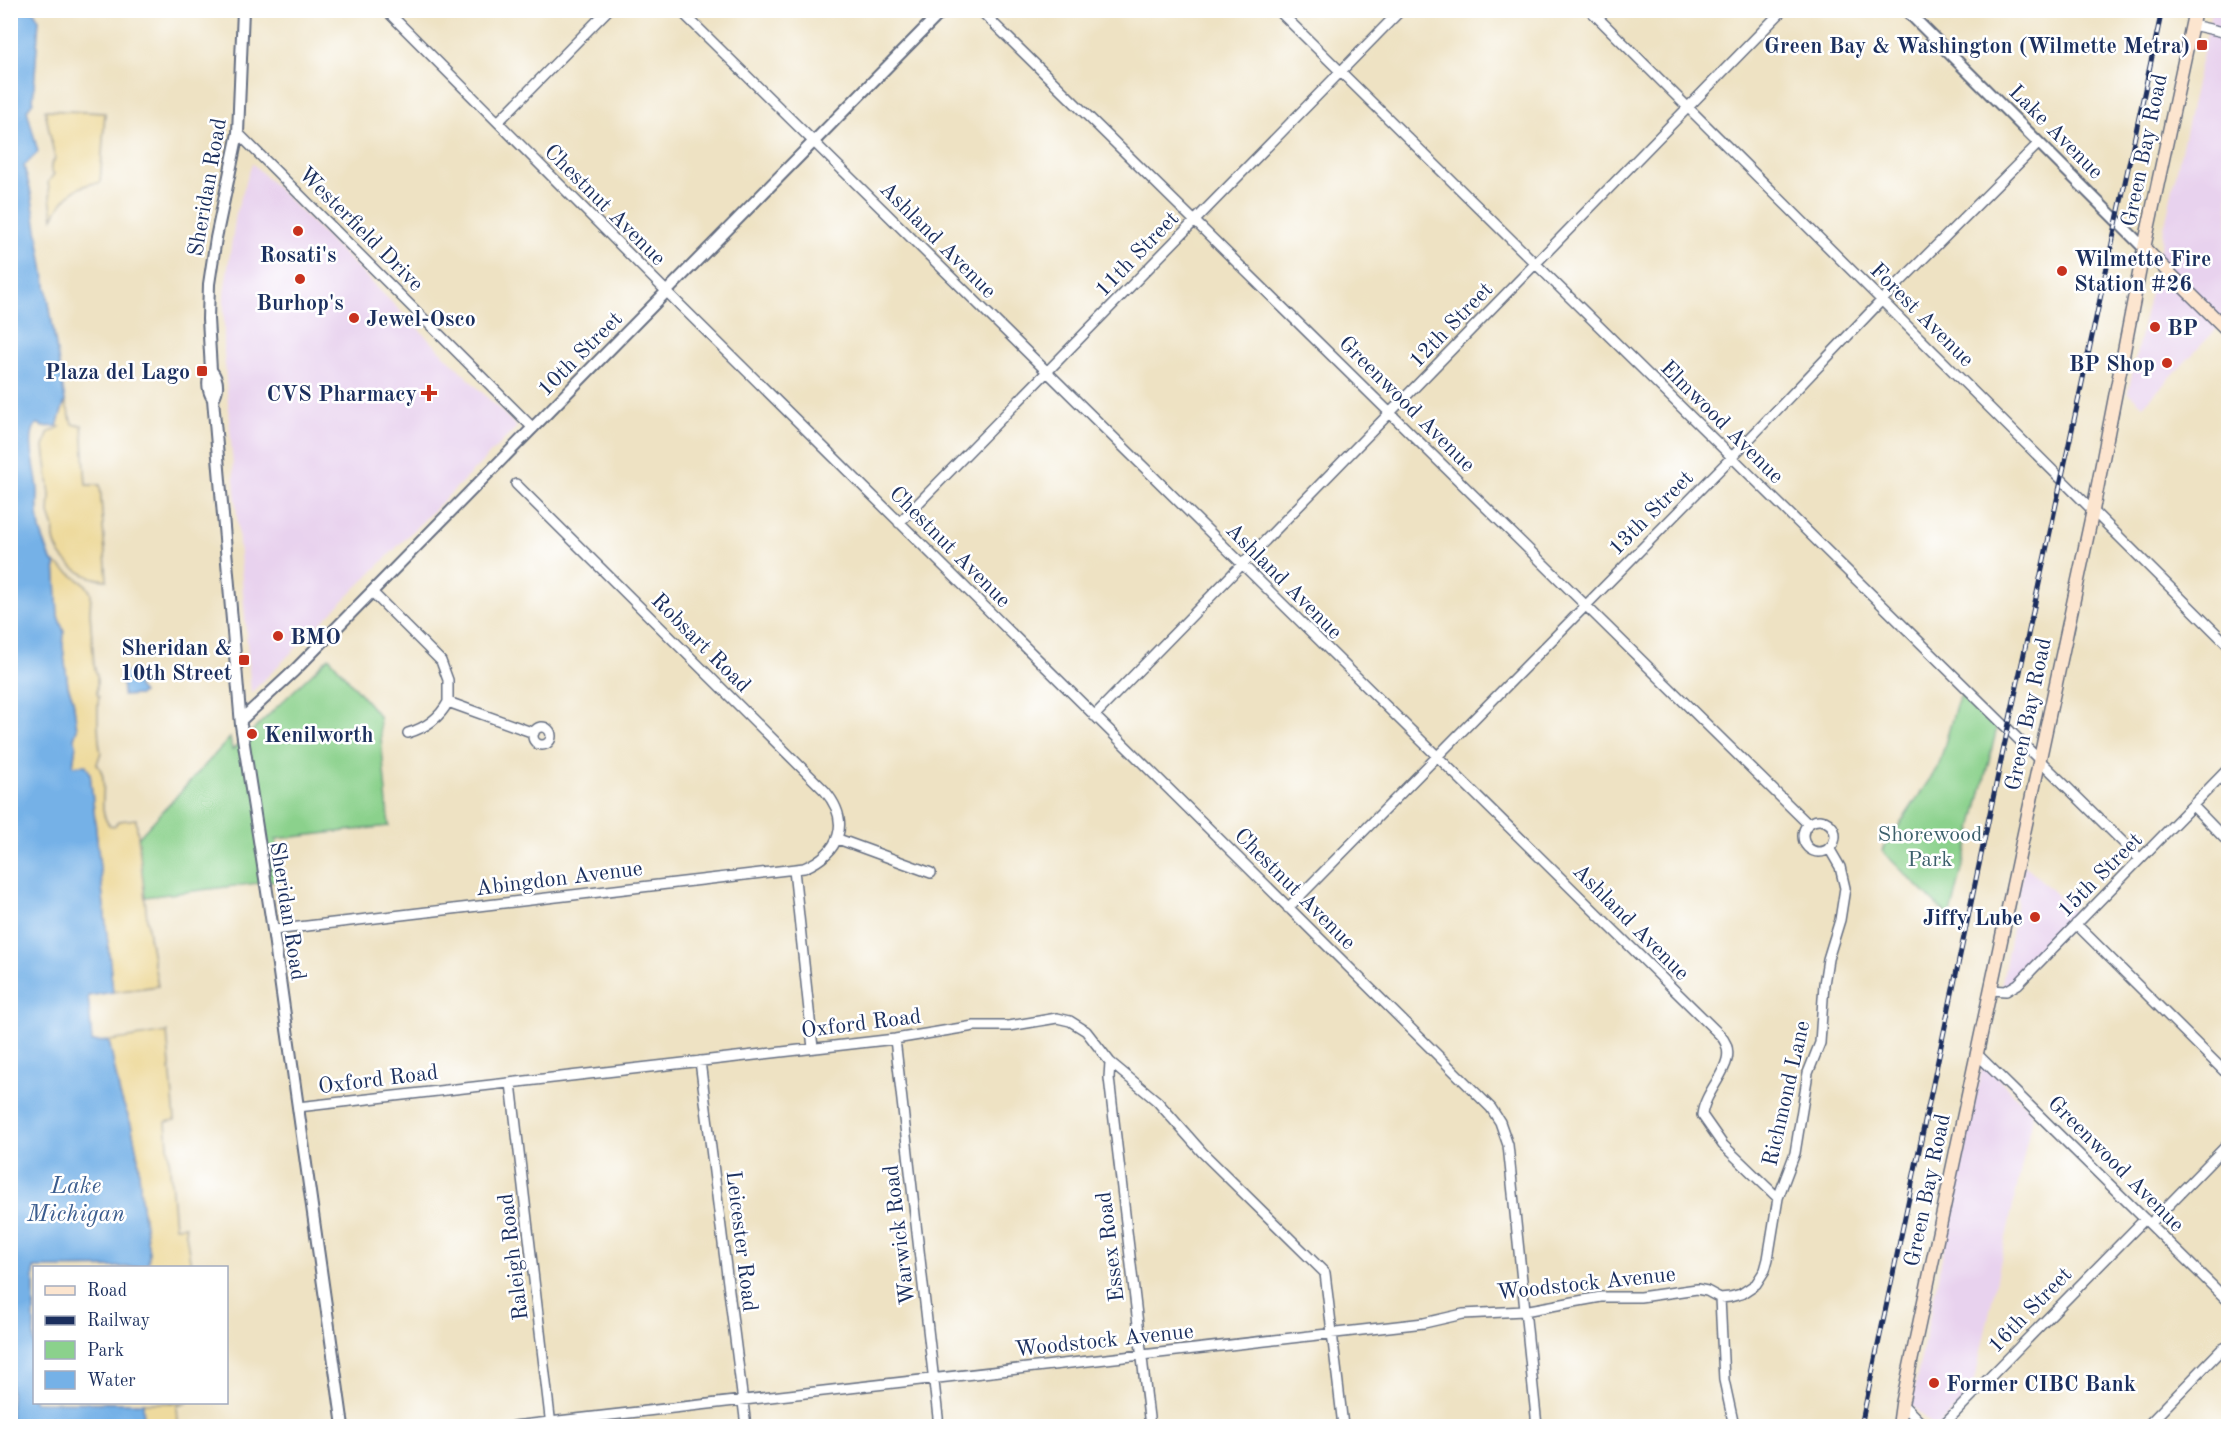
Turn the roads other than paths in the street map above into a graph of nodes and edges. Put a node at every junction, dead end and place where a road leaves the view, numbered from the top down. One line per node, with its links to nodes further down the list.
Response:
1 (243, 10): 18 (street, Sheridan Road)
2 (386, 10): 17 (street, Chestnut Avenue)
3 (608, 10): 17 (street)
4 (680, 10): 19 (street, Ashland Avenue)
5 (943, 10): 19 (street, 10th Street)
6 (980, 10): 21 (street, Greenwood Avenue)
7 (1278, 10): 15 (street, Elmwood Avenue)
8 (1401, 10): 15 (street, 11th Street)
9 (1590, 10): 16 (street, Forest Avenue)
10 (1783, 10): 16 (street, 12th Street)
11 (1906, 10): 20 (street, Lake Avenue)
12 (2195, 10): 13 (main road, Green Bay Road)
13 (2192, 25): 14 (street); 22 (main road, Green Bay Road)
14 (2229, 33)
15 (1341, 72): 21 (street, 11th Street); 23 (street, Elmwood Avenue)
16 (1688, 108): 23 (street, 12th Street); 25 (street, Forest Avenue)
17 (498, 122): 24 (street, Chestnut Avenue)
18 (238, 133): 29 (street, Westerfield Drive); 40 (street, Sheridan Road)
19 (814, 142): 24 (street, 10th Street); 27 (street, Ashland Avenue)
20 (2039, 142): 22 (street, Lake Avenue); 25 (street, 13th Street)
21 (1195, 221): 27 (street, 11th Street); 28 (street, Greenwood Avenue)
22 (2144, 248): 26 (main road, Lake Avenue); 32 (main road, Green Bay Road)
23 (1536, 264): 28 (street, 12th Street); 30 (street, Elmwood Avenue)
24 (666, 292): 29 (street, 10th Street); 33 (street, Chestnut Avenue)
25 (1882, 300): 30 (street, 13th Street); 32 (street, Forest Avenue)
26 (2229, 331)
27 (1046, 372): 33 (street, 11th Street); 34 (street, Ashland Avenue)
28 (1390, 413): 34 (street, 12th Street); 36 (street, Greenwood Avenue)
29 (533, 428): 35 (street, 10th Street)
30 (1732, 457): 36 (street, 13th Street); 44 (street, Elmwood Avenue)
31 (516, 484): 48 (street, Robsart Road)
32 (2093, 510): 37 (street, Forest Avenue); 44 (main road, Green Bay Road)
33 (899, 523): 39 (street, Chestnut Avenue)
34 (1242, 565): 39 (street, 12th Street); 43 (street, Ashland Avenue)
35 (372, 592): 38 (street); 40 (street, 10th Street)
36 (1585, 605): 43 (street, 13th Street); 47 (street, Greenwood Avenue)
37 (2229, 645)
38 (448, 702): 41 (street); 42 (street)
39 (1094, 716): 54 (street, Chestnut Avenue)
40 (241, 720): 56 (street, Sheridan Road)
41 (408, 733)
42 (534, 733)
43 (1437, 757): 54 (street, 13th Street); 67 (street, Ashland Avenue)
44 (2039, 760): 51 (street, Elmwood Avenue); 57 (main road, Green Bay Road)
45 (2229, 770): 46 (street, 15th Street)
46 (2193, 806): 49 (street); 51 (street, 15th Street)
47 (1808, 824): 50 (street); 50 (street)
48 (838, 839): 52 (street, Abingdon Avenue); 53 (street)
49 (2229, 842)
50 (1829, 848): 67 (street, Richmond Lane)
51 (2140, 859): 55 (street, 15th Street)
52 (794, 870): 56 (street, Abingdon Avenue); 59 (street)
53 (931, 873)
54 (1288, 908): 71 (street, Chestnut Avenue)
55 (2076, 924): 57 (street, 15th Street); 63 (street)
56 (273, 930): 65 (street, Sheridan Road)
57 (1990, 990): 60 (main road, Green Bay Road)
58 (895, 1039): 59 (street, Oxford Road); 62 (street, Oxford Road); 75 (street, Warwick Road)
59 (813, 1048): 61 (street, Oxford Road)
60 (1976, 1053): 68 (street, Greenwood Avenue); 77 (main road, Green Bay Road)
61 (700, 1061): 64 (street, Oxford Road); 76 (street, Leicester Road)
62 (1110, 1062): 72 (street, Oxford Road); 74 (street, Essex Road)
63 (2229, 1076)
64 (511, 1083): 65 (street, Oxford Road); 78 (street, Raleigh Road)
65 (298, 1107): 79 (street, Sheridan Road)
66 (2229, 1144): 68 (street, 16th Street)
67 (1778, 1198): 69 (street, Richmond Lane)
68 (2147, 1222): 70 (street, Greenwood Avenue); 89 (street, 16th Street)
69 (1720, 1298): 71 (street, Woodstock Avenue); 86 (street)
70 (2229, 1301)
71 (1524, 1311): 72 (street, Woodstock Avenue); 85 (street, Chestnut Avenue)
72 (1332, 1333): 74 (street, Woodstock Avenue); 84 (street)
73 (2229, 1346): 90 (street)
74 (1142, 1354): 75 (street, Woodstock Avenue); 83 (street, Essex Road)
75 (934, 1378): 76 (street, Woodstock Avenue); 82 (street, Warwick Road)
76 (743, 1400): 78 (street, Woodstock Avenue); 81 (street, Leicester Road)
77 (1902, 1404): 87 (main road, Green Bay Road); 88 (street)
78 (550, 1424): 80 (street, Woodstock Avenue)
79 (343, 1426)
80 (514, 1426)
81 (746, 1426)
82 (939, 1426)
83 (1150, 1426)
84 (1343, 1426)
85 (1537, 1426)
86 (1734, 1426)
87 (1899, 1426)
88 (1924, 1426)
89 (1942, 1426)
90 (2147, 1426)

